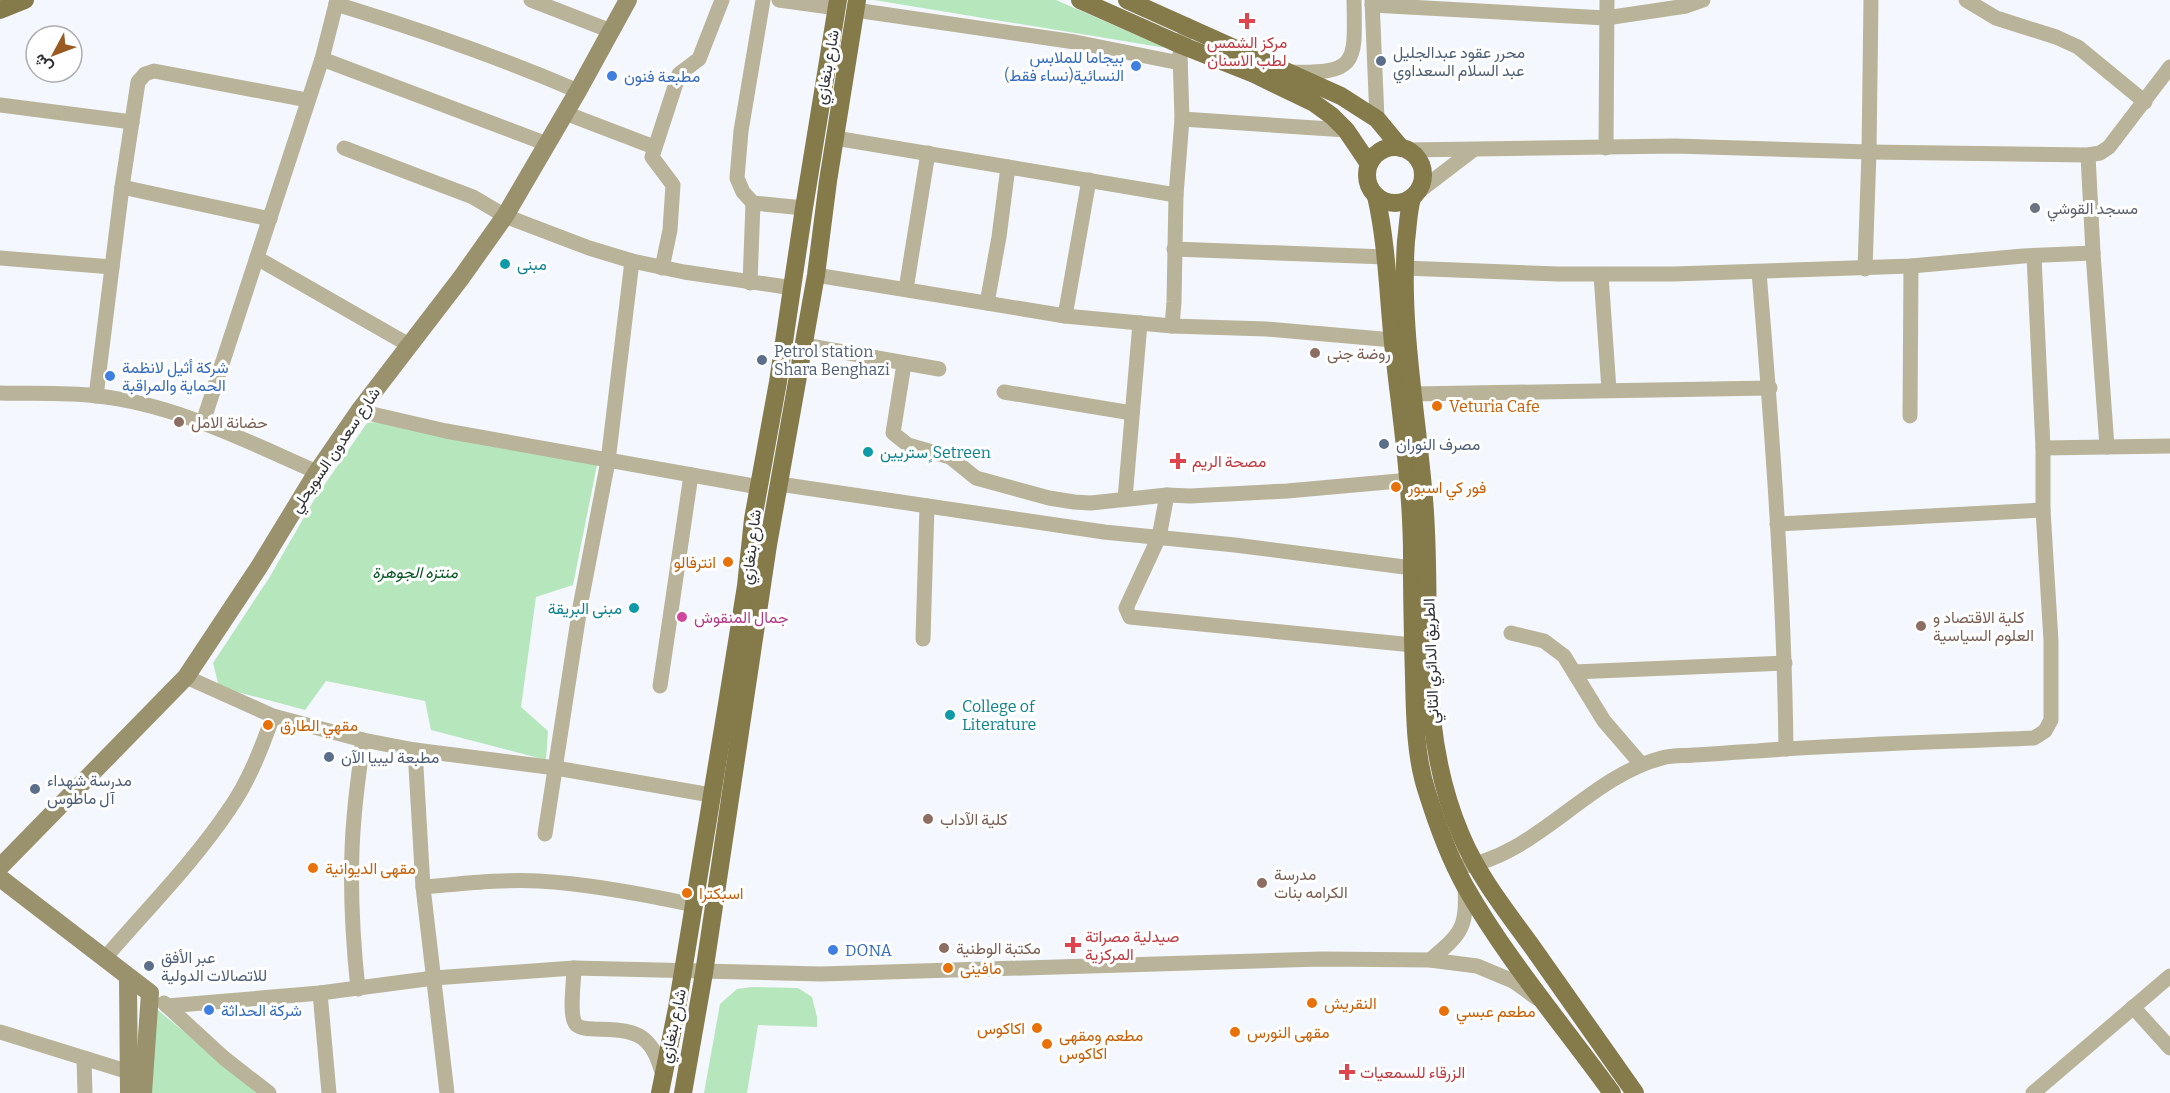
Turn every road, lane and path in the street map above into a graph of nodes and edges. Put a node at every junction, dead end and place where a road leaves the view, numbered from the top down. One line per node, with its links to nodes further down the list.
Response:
1 (26, 0): 17 (main road)
2 (531, 0): 20 (street)
3 (628, 0): 20 (main road, شارع سعدون السويحلي)
4 (722, 0): 36 (street)
5 (764, 0): 51 (street)
6 (779, 0): 16 (street)
7 (1080, 0): 21 (main road)
8 (1127, 0): 19 (main road)
9 (1354, 0): 23 (street)
10 (1607, 0): 18 (street)
11 (1703, 0): 18 (street)
12 (1871, 0): 41 (street)
13 (336, 2): 22 (street); 25 (street)
14 (1974, 2): 27 (street)
15 (1372, 3): 18 (street); 31 (street)
16 (847, 4): 21 (street); 34 (main road, شارع بنغازي); 52 (main road, شارع بنغازي)
17 (0, 10)
18 (1606, 18): 38 (street)
19 (1187, 25): 21 (street); 23 (main road)
20 (611, 31): 25 (main road, شارع سعدون السويحلي)
21 (1180, 54): 30 (street); 33 (main road)
22 (322, 58): 26 (street); 35 (street)
23 (1289, 72): 31 (main road)
24 (2168, 72): 27 (street)
25 (578, 91): 29 (main road, شارع سعدون السويحلي)
26 (307, 100): 32 (street); 54 (street)
27 (2145, 102): 43 (street)
28 (0, 105): 32 (street)
29 (565, 113): 35 (main road, شارع سعدون السويحلي); 36 (street)
30 (1182, 119): 33 (street); 48 (street)
31 (1377, 119): 39 (main road)
32 (132, 122): 47 (street)
33 (1346, 130): 44 (main road)
34 (835, 138): 42 (street); 68 (main road, شارع بنغازي)
35 (547, 144): 53 (main road, شارع سعدون السويحلي)
36 (654, 147): 64 (street)
37 (344, 148): 53 (street)
38 (1606, 148): 40 (street); 41 (street)
39 (1404, 149): 40 (street); 44 (main road); 49 (main road)
40 (1473, 150): 49 (street)
41 (1869, 152): 43 (street); 66 (street)
42 (928, 153): 45 (street); 72 (street)
43 (2088, 155): 56 (street)
44 (1369, 164): 50 (main road)
45 (1008, 167): 46 (street); 73 (street)
46 (1089, 180): 48 (street); 74 (street)
47 (122, 187): 54 (street); 63 (street)
48 (1176, 195): 55 (street)
49 (1415, 195): 50 (main road); 65 (main road, الطريق الدائري الثاني)
50 (1376, 196): 58 (main road, الطريق الدائري الثاني)
51 (753, 203): 52 (street); 70 (street)
52 (804, 208): 71 (main road, شارع بنغازي)
53 (505, 216): 61 (street); 78 (main road, شارع سعدون السويحلي)
54 (270, 219): 60 (street)
55 (1174, 249): 58 (street); 76 (street)
56 (2093, 254): 57 (street); 93 (street)
57 (2034, 256): 62 (street); 94 (street)
58 (1386, 257): 77 (main road, الطريق الدائري الثاني)
59 (0, 258): 63 (street)
60 (257, 258): 78 (street); 91 (street)
61 (632, 261): 64 (street); 95 (street)
62 (1911, 266): 66 (street); 90 (street)
63 (112, 267): 87 (street)
64 (662, 267): 70 (street)
65 (1404, 268): 69 (street); 86 (main road, الطريق الدائري الثاني)
66 (1865, 268): 67 (street)
67 (1759, 272): 69 (street); 82 (street)
68 (816, 275): 72 (street); 79 (main road, شارع بنغازي)
69 (1601, 275): 83 (street)
70 (750, 283): 71 (street)
71 (793, 288): 100 (main road, شارع بنغازي)
72 (906, 289): 73 (street)
73 (987, 303): 74 (street)
74 (1065, 316): 75 (street)
75 (1140, 323): 76 (street); 89 (street)
76 (1172, 326): 77 (street)
77 (1393, 340): 98 (main road, الطريق الدائري الثاني)
78 (409, 345): 88 (main road, شارع سعدون السويحلي)
79 (804, 345): 80 (street); 99 (main road, شارع بنغازي)
80 (904, 364): 81 (street); 102 (street)
81 (939, 369)
82 (1770, 388): 83 (street); 107 (street)
83 (1609, 390): 86 (street)
84 (1004, 392): 89 (street)
85 (0, 393): 87 (street)
86 (1413, 394): 125 (main road, الطريق الدائري الثاني)
87 (96, 396): 91 (street)
88 (359, 411): 95 (street); 96 (main road, شارع سعدون السويحلي)
89 (1132, 413): 103 (street)
90 (1910, 416)
91 (203, 422): 96 (street)
92 (2170, 446): 93 (street)
93 (2107, 447): 94 (street)
94 (2043, 448): 105 (street)
95 (608, 461): 97 (street); 122 (street)
96 (317, 472): 115 (main road, شارع سعدون السويحلي)
97 (691, 475): 100 (street); 116 (street)
98 (1410, 480): 101 (street); 109 (main road, الطريق الدائري الثاني)
99 (779, 484): 104 (street); 136 (main road, شارع بنغازي)
100 (759, 488): 123 (main road, شارع بنغازي)
101 (1167, 495): 103 (street); 108 (street)
102 (1049, 498): 103 (street); 106 (street)
103 (1125, 499)
104 (927, 506): 106 (street); 111 (street)
105 (2043, 510): 107 (street); 119 (street)
106 (1045, 522): 108 (street)
107 (1777, 524): 113 (street)
108 (1159, 537): 109 (street); 112 (street)
109 (1412, 568): 112 (main road, الطريق الدائري الثاني)
110 (1511, 633): 114 (street)
111 (923, 639)
112 (1413, 645): 127 (main road, الطريق الدائري الثاني)
113 (1785, 663): 114 (street); 119 (street)
114 (1574, 672): 121 (street)
115 (186, 677): 117 (street); 126 (main road, شارع سعدون السويحلي)
116 (660, 686)
117 (273, 716): 118 (street); 132 (street)
118 (363, 740): 120 (street); 140 (street)
119 (1786, 749): 121 (street)
120 (415, 750): 122 (street); 130 (street)
121 (1641, 764): 125 (street)
122 (556, 768): 123 (street); 124 (street)
123 (711, 795): 131 (main road, شارع بنغازي)
124 (545, 834)
125 (1476, 866): 127 (street); 147 (main road, الطريق الدائري الثاني)
126 (0, 867)
127 (1456, 867): 129 (main road, الطريق الدائري الثاني)
128 (0, 878): 132 (main road)
129 (1465, 885): 133 (street); 143 (main road, الطريق الدائري الثاني)
130 (423, 887): 131 (street); 139 (street)
131 (694, 905): 135 (main road, شارع بنغازي)
132 (105, 958): 138 (main road)
133 (1430, 960): 136 (street); 143 (street)
134 (574, 968): 135 (street); 139 (street); 152 (street)
135 (684, 970): 136 (street); 152 (main road, شارع بنغازي)
136 (704, 973): 159 (main road, شارع بنغازي)
137 (2170, 976): 145 (street)
138 (128, 977): 141 (main road); 151 (main road)
139 (434, 978): 140 (street); 158 (street)
140 (357, 989): 142 (street)
141 (150, 993): 144 (street); 155 (main road)
142 (320, 993): 144 (street); 157 (street)
143 (1542, 1002): 148 (main road, الطريق الدائري الثاني)
144 (167, 1006): 156 (street)
145 (2133, 1007): 149 (street); 162 (street)
146 (0, 1032): 150 (street)
147 (1595, 1035): 148 (main road); 161 (main road, الطريق الدائري الثاني)
148 (1579, 1047): 160 (main road, الطريق الدائري الثاني)
149 (2170, 1048)
150 (84, 1058): 151 (street); 153 (street)
151 (129, 1072): 154 (main road)
152 (661, 1084)
153 (85, 1093)
154 (129, 1093)
155 (143, 1093)
156 (268, 1093)
157 (329, 1093)
158 (447, 1093)
159 (683, 1093)
160 (1612, 1093)
161 (1635, 1093)
162 (2033, 1093)

